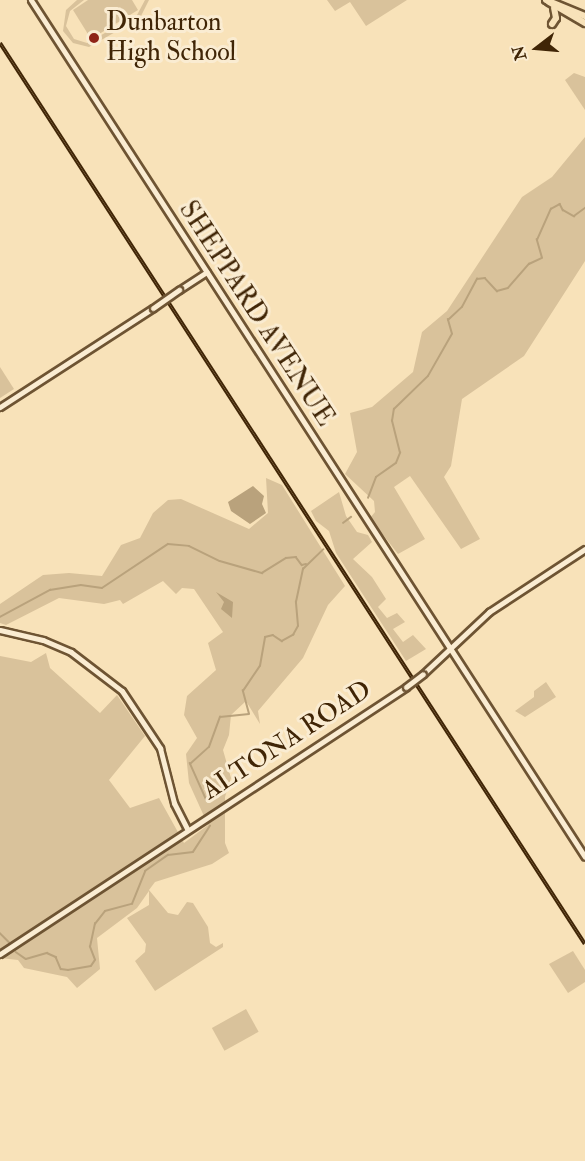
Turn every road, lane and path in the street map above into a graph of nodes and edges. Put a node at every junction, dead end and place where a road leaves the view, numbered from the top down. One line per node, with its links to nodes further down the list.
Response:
1 (32, 0): 6 (street, SHEPPARD AVENUE)
2 (550, 3): 3 (main road); 4 (main road); 5 (main road)
3 (585, 16)
4 (585, 23)
5 (552, 24)
6 (207, 272): 7 (street, bridge); 10 (street, SHEPPARD AVENUE)
7 (0, 407)
8 (585, 549): 10 (street, ALTONA ROAD)
9 (0, 630): 11 (street)
10 (450, 649): 11 (street, ALTONA ROAD, bridge); 12 (street, SHEPPARD AVENUE)
11 (187, 829): 13 (street, ALTONA ROAD)
12 (585, 857)
13 (0, 954)

